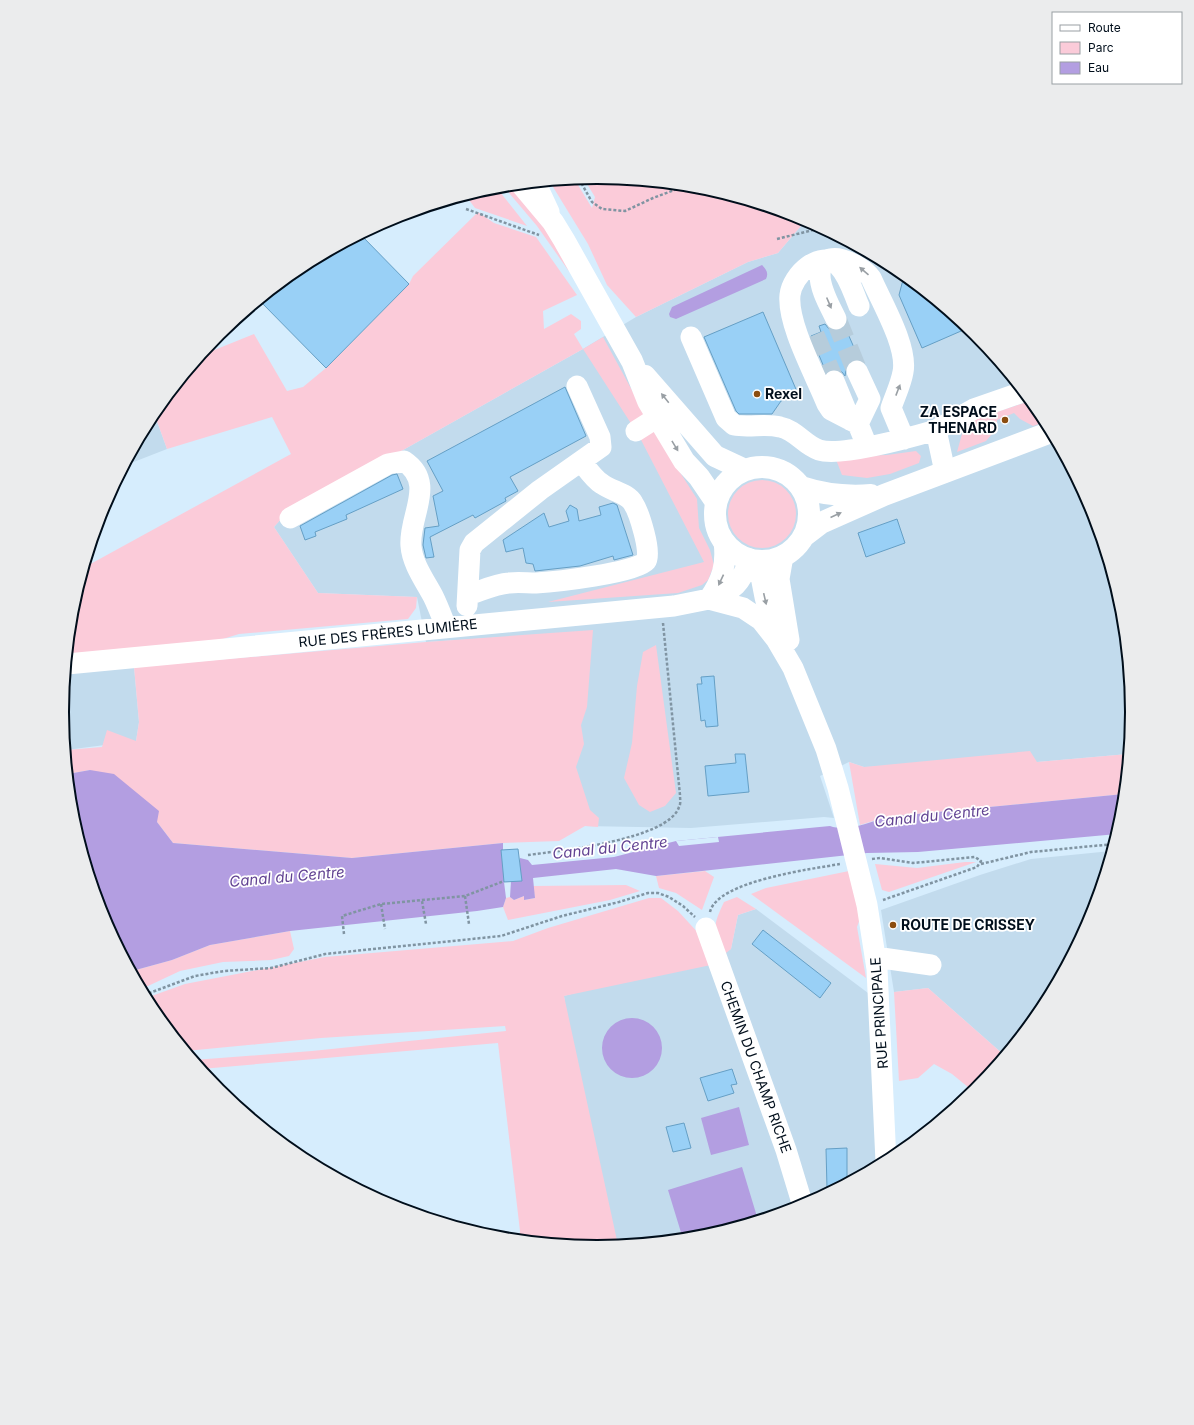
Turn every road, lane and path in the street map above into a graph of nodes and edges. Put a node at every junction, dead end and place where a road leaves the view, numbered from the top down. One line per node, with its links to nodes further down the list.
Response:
1 (582, 185): 4 (path)
2 (537, 188): 6 (street)
3 (525, 190): 6 (main road)
4 (673, 190)
5 (466, 209): 6 (path)
6 (546, 229): 15 (main road)
7 (811, 230): 8 (path)
8 (777, 239)
9 (828, 261): 10 (street); 11 (street); 12 (street, one-way to 12); 25 (street, one-way to 9)
10 (794, 280): 13 (street); 21 (street)
11 (859, 306)
12 (836, 319)
13 (814, 335)
14 (691, 337): 26 (street)
15 (632, 361): 20 (main road); 28 (main road, one-way to 15)
16 (858, 371): 21 (street)
17 (834, 381): 21 (street)
18 (577, 386): 27 (street)
19 (1018, 394): 22 (street)
20 (658, 417): 23 (street); 32 (main road, one-way to 32)
21 (854, 422): 26 (street)
22 (936, 430): 25 (street); 29 (street)
23 (636, 431)
24 (1045, 434): 29 (main road)
25 (904, 439): 26 (street)
26 (867, 446)
27 (582, 462): 38 (street); 38 (street)
28 (744, 470): 30 (main road); 32 (main road)
29 (945, 472): 31 (main road)
30 (801, 487): 31 (main road); 34 (main road)
31 (884, 495): 34 (main road, one-way to 31)
32 (716, 502): 35 (main road)
33 (290, 518): 41 (street)
34 (804, 536): 36 (main road)
35 (724, 542): 37 (main road); 39 (street, one-way to 39)
36 (783, 556): 37 (main road); 44 (street)
37 (754, 560): 39 (street, RUE DES FRÈRES LUMIÈRE); 42 (street, one-way to 42)
38 (468, 595): 41 (street)
39 (709, 599): 40 (street, RUE DES FRÈRES LUMIÈRE); 42 (street, RUE DES FRÈRES LUMIÈRE)
40 (661, 607): 41 (street, RUE DES FRÈRES LUMIÈRE); 46 (path)
41 (456, 626): 43 (street, RUE DES FRÈRES LUMIÈRE)
42 (776, 639): 44 (street)
43 (72, 664)
44 (793, 668): 57 (street, RUE PRINCIPALE)
45 (1108, 845): 47 (path)
46 (528, 855)
47 (981, 864)
48 (504, 881): 49 (path)
49 (464, 896): 50 (path); 53 (path)
50 (422, 901): 51 (path); 52 (path)
51 (381, 904): 55 (path); 56 (path)
52 (426, 924)
53 (469, 924)
54 (706, 928): 59 (path); 61 (street, CHEMIN DU CHAMP RICHE)
55 (385, 929)
56 (344, 934)
57 (876, 957): 58 (street); 60 (street, RUE PRINCIPALE)
58 (931, 965)
59 (150, 993)
60 (886, 1155)
61 (801, 1199)

